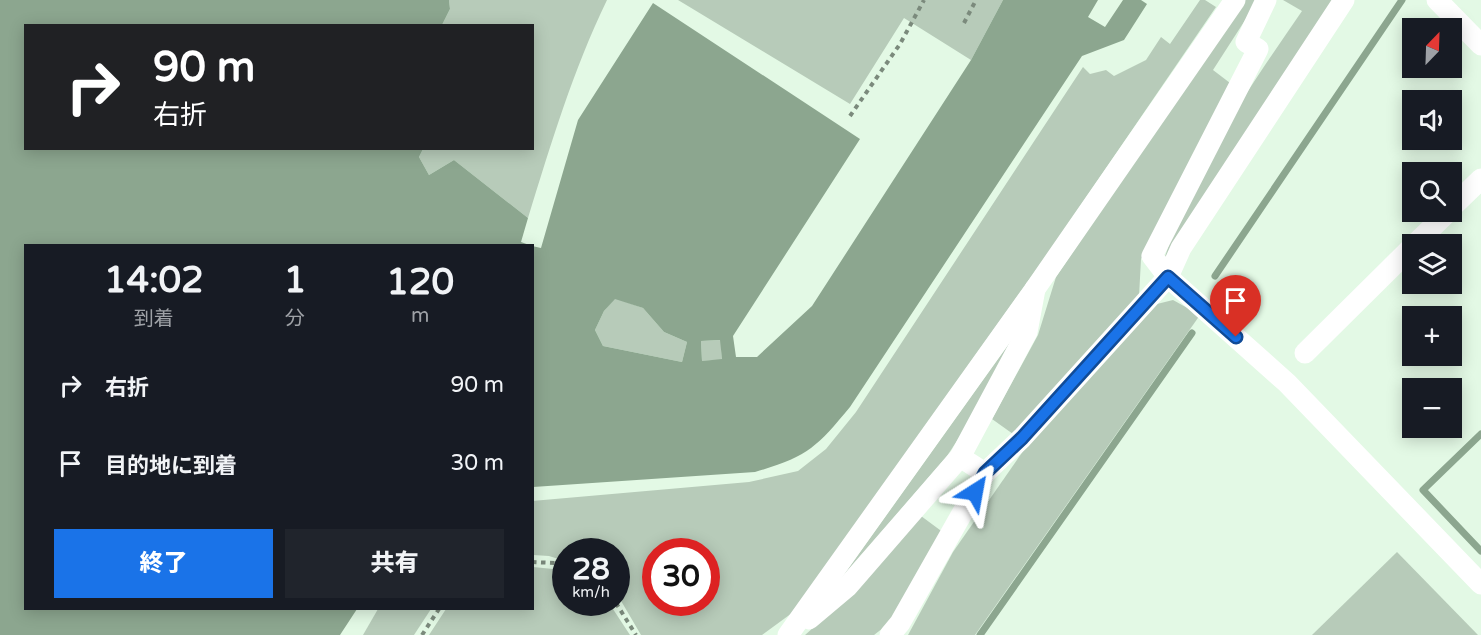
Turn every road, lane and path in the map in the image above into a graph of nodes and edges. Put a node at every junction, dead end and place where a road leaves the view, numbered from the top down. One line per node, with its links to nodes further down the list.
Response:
1 (924, 0): 9 (path)
2 (976, 0): 7 (path)
3 (1234, 0): 16 (street)
4 (1266, 0): 15 (street)
5 (1344, 0): 15 (street)
6 (1437, 0): 8 (street)
7 (964, 23)
8 (1481, 45)
9 (850, 116)
10 (1481, 178): 11 (street)
11 (1462, 197)
12 (1438, 222): 13 (street)
13 (1425, 234)
14 (1402, 257): 17 (street)
15 (1168, 277): 19 (street); 22 (street)
16 (1035, 289): 18 (street); 27 (street)
17 (1305, 353)
18 (960, 458): 19 (street); 27 (street)
19 (985, 473): 28 (street)
20 (534, 562): 21 (path)
21 (552, 563)
22 (1481, 584)
23 (438, 610): 25 (path)
24 (624, 616): 26 (path)
25 (422, 635)
26 (636, 635)
27 (789, 635)
28 (890, 635)

